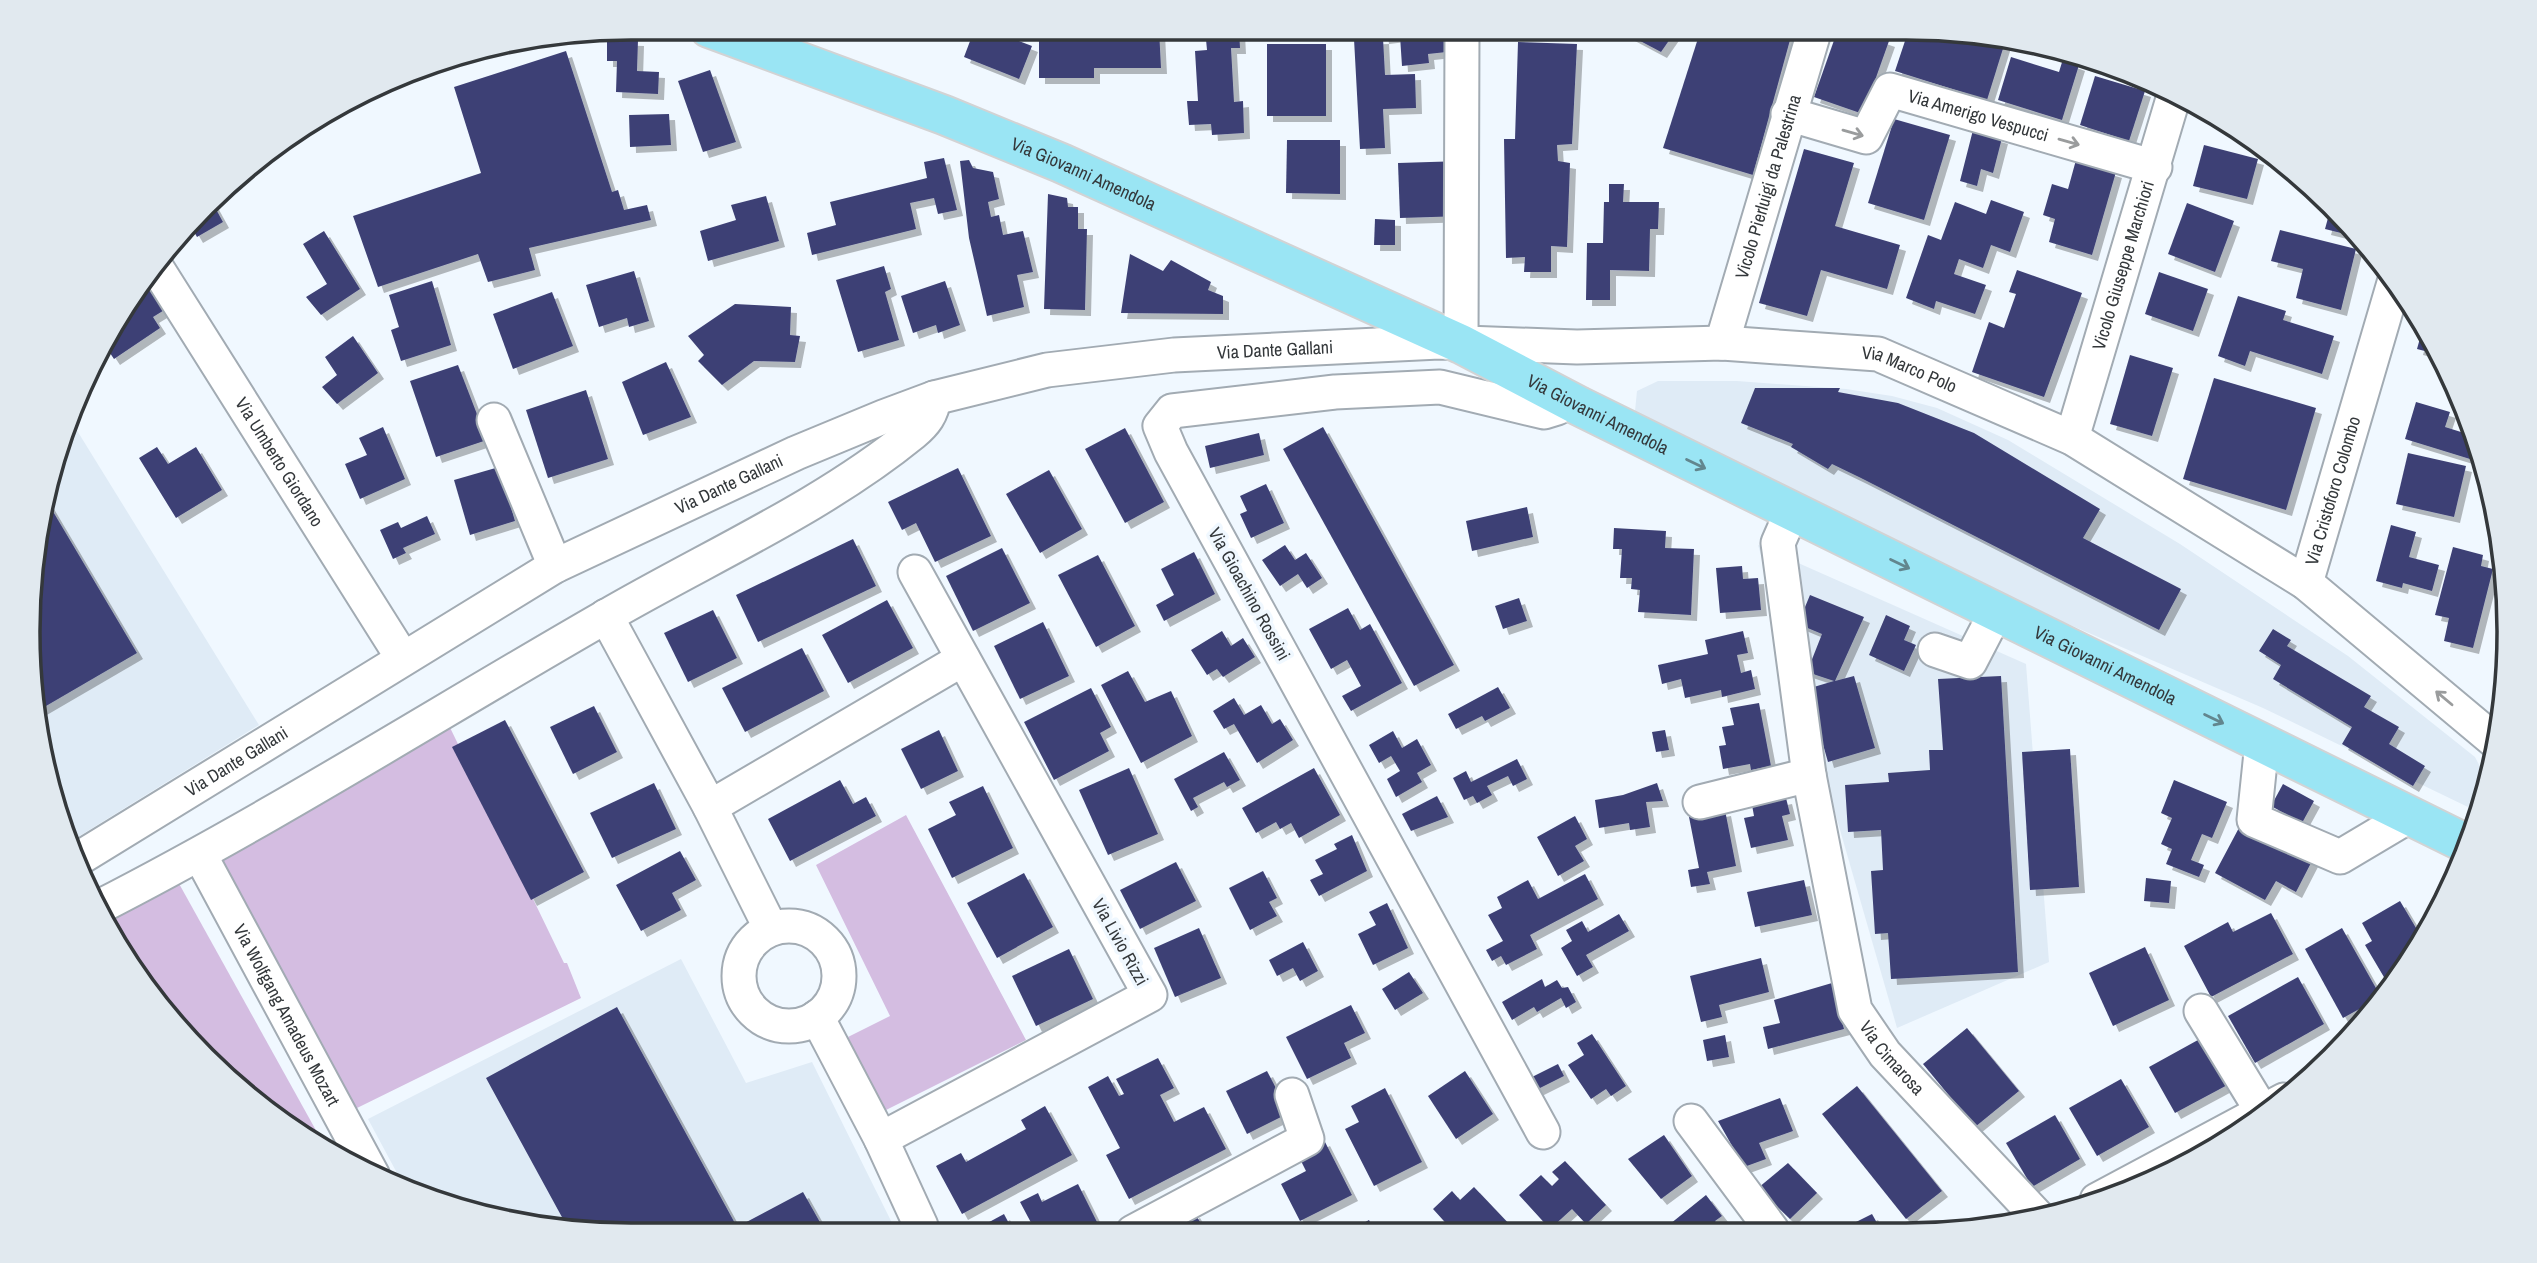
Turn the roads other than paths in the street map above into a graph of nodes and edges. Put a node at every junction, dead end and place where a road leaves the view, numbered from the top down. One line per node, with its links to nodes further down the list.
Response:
1 (741, 40): 10 (main road, Via Giovanni Amendola)
2 (1462, 40): 10 (street)
3 (1812, 40): 5 (street, Vicolo Pierluigi da Palestrina)
4 (2172, 104): 6 (street, Vicolo Giuseppe Marchiori)
5 (1788, 114): 6 (street, Via Amerigo Vespucci, one-way to 6); 9 (street, Vicolo Pierluigi da Palestrina)
6 (2155, 167): 14 (street, Vicolo Giuseppe Marchiori)
7 (161, 274): 22 (street, Via Umberto Giordano)
8 (2391, 294): 18 (street, Via Cristoforo Colombo)
9 (1722, 343): 10 (street, Via Marco Polo); 14 (street, Via Marco Polo)
10 (1461, 344): 11 (street, Via Dante Gallani); 12 (main road, Via Giovanni Amendola)
11 (934, 398): 16 (street, Via Dante Gallani); 20 (street)
12 (1563, 398): 15 (main road, Via Giovanni Amendola, one-way to 15); 40 (street, Via Gioachino Rossini)
13 (494, 420): 16 (street)
14 (2072, 438): 18 (street, Via Marco Polo)
15 (1792, 511): 19 (main road, Via Giovanni Amendola, one-way to 19); 26 (street, Via Cimarosa)
16 (555, 566): 22 (street, Via Dante Gallani)
17 (915, 572): 23 (street, Via Livio Rizzi)
18 (2306, 583): 24 (street, Via Cristoforo Colombo, one-way to 18)
19 (1996, 612): 21 (street); 25 (main road, Via Giovanni Amendola, one-way to 25)
20 (606, 617): 28 (street); 32 (street)
21 (1935, 650)
22 (402, 657): 31 (street, Via Dante Gallani)
23 (963, 659): 28 (street); 41 (street, Via Livio Rizzi)
24 (2487, 735)
25 (2262, 743): 29 (main road, Via Giovanni Amendola); 29 (street)
26 (1809, 775): 27 (street); 43 (street, Via Cimarosa)
27 (1700, 802)
28 (710, 807): 34 (street)
29 (2409, 816): 30 (main road, Via Giovanni Amendola)
30 (2459, 840)
31 (84, 855)
32 (200, 855): 33 (street); 42 (street, Via Wolfgang Amadeus Mozart)
33 (106, 903)
34 (771, 929): 36 (street); 36 (street)
35 (2202, 1011): 38 (street)
36 (817, 1017): 41 (street)
37 (1292, 1095): 45 (street)
38 (2268, 1098)
39 (1690, 1121): 46 (street)
40 (1543, 1132)
41 (881, 1139): 44 (street)
42 (364, 1159)
43 (2030, 1209)
44 (920, 1223)
45 (1150, 1223)
46 (1767, 1223)

